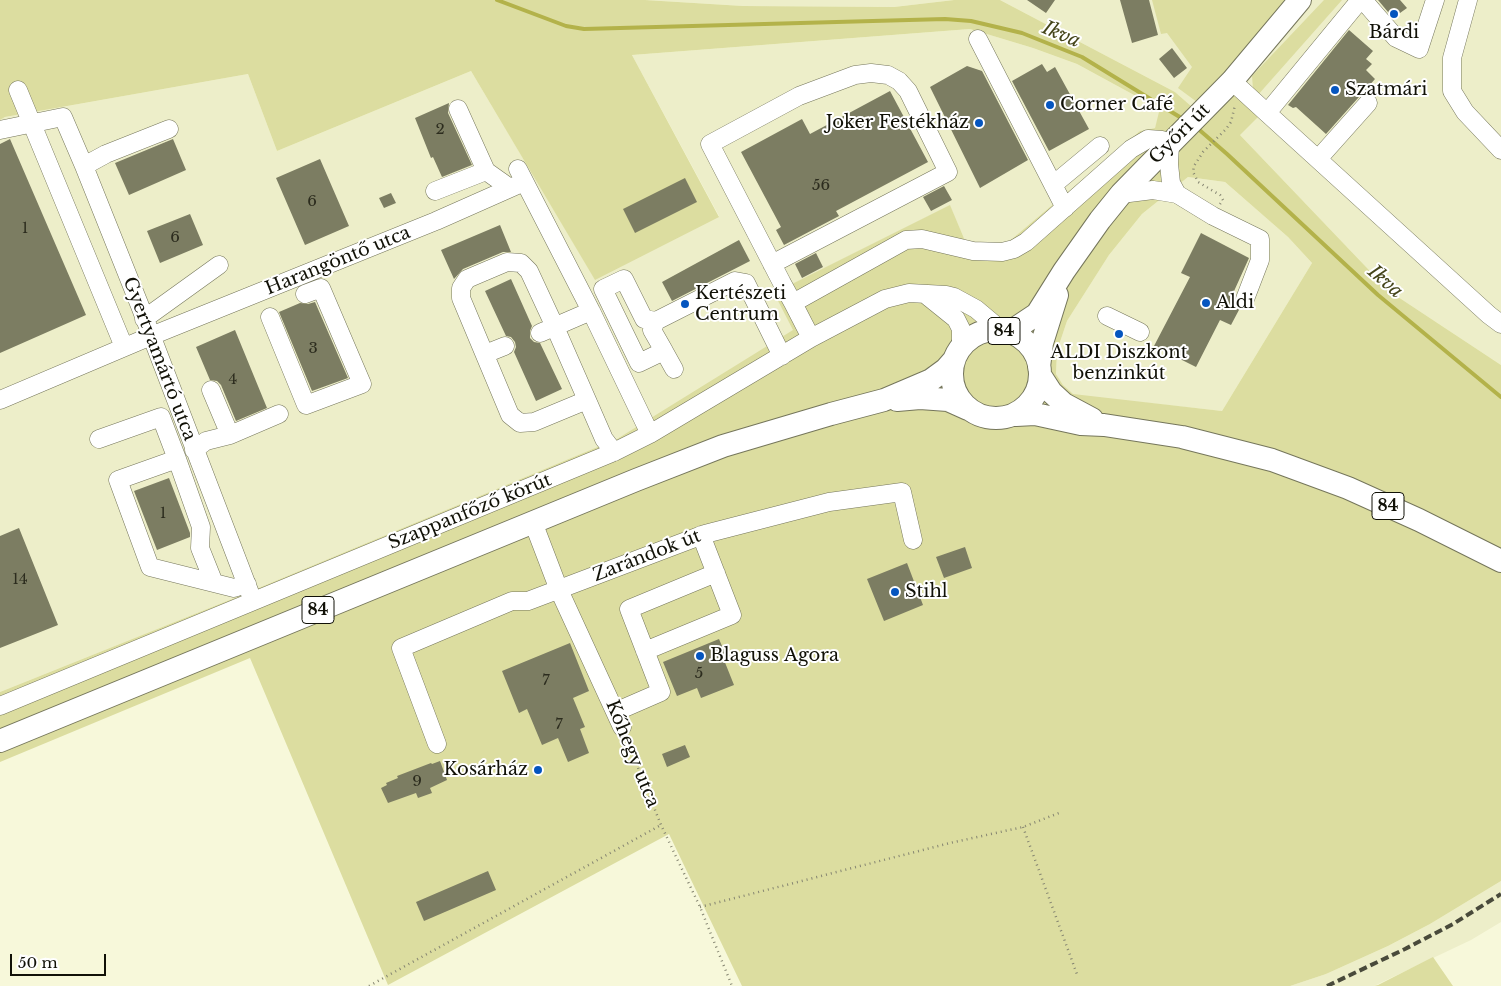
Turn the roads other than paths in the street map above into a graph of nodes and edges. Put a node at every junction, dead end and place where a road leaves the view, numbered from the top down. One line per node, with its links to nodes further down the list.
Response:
1 (1300, 0): 6 (main road, Győri út)
2 (1362, 0): 3 (lane); 10 (lane)
3 (1435, 0)
4 (1468, 0): 16 (lane)
5 (978, 39): 21 (lane)
6 (1235, 84): 10 (lane); 14 (main road, Győri út)
7 (18, 90): 11 (lane)
8 (1368, 102): 17 (lane)
9 (458, 109): 19 (lane)
10 (1267, 113): 17 (lane)
11 (32, 123): 13 (lane); 18 (lane, Gyertyamártó utca); 45 (lane)
12 (169, 128): 18 (lane)
13 (0, 130)
14 (1171, 142): 23 (main road, Győri út); 24 (lane); 25 (lane)
15 (1100, 146): 21 (lane)
16 (1501, 150)
17 (1318, 159): 38 (lane)
18 (84, 166): 36 (lane, Gyertyamártó utca)
19 (486, 171): 20 (lane); 22 (lane)
20 (517, 180): 29 (lane, Harangöntő utca); 33 (lane)
21 (1053, 185): 25 (lane)
22 (434, 191)
23 (1121, 194): 24 (lane); 28 (main road, Győri út)
24 (1177, 194): 31 (lane)
25 (1065, 208): 32 (lane)
26 (772, 264): 26 (lane); 32 (lane)
27 (219, 265): 36 (lane)
28 (1064, 272): 40 (main road, Győri út); 51 (main road, Győri út)
29 (304, 275): 35 (lane); 42 (lane, Harangöntő utca)
30 (926, 294): 40 (lane, Szappanfőző körút); 43 (lane, Szappanfőző körút); 48 (lane)
31 (1244, 299)
32 (793, 302): 43 (lane)
33 (591, 311): 39 (lane); 60 (lane)
34 (1107, 316): 41 (lane)
35 (270, 317)
36 (144, 319): 42 (lane, Gyertyamártó utca)
37 (656, 321): 46 (lane); 46 (lane); 49 (lane)
38 (1501, 324)
39 (547, 330): 47 (lane); 54 (lane)
40 (1006, 331): 48 (main road, 84); 51 (main road, 84)
41 (1140, 332)
42 (151, 336): 45 (lane, Harangöntő utca); 63 (lane, Gyertyamártó utca)
43 (811, 338): 49 (lane, Szappanfőző körút)
44 (505, 346): 47 (lane)
45 (124, 348): 53 (lane, Harangöntő utca)
46 (664, 351): 50 (lane)
47 (484, 354): 54 (lane)
48 (957, 354): 55 (main road, 84); 56 (main road)
49 (782, 356): 60 (lane, Szappanfőző körút)
50 (674, 369)
51 (1040, 371): 58 (main road); 59 (main road, 84)
52 (212, 390): 61 (lane)
53 (0, 400)
54 (586, 400): 64 (lane)
55 (884, 400): 56 (main road, 84); 66 (main road, 84)
56 (968, 409): 58 (main road, 84)
57 (280, 414): 61 (lane)
58 (1016, 415): 59 (main road, 84)
59 (1104, 425): 69 (main road, 84)
60 (650, 434): 64 (lane, Szappanfőző körút)
61 (230, 435): 63 (lane)
62 (98, 439): 65 (lane)
63 (194, 450): 72 (lane, Gyertyamártó utca)
64 (614, 452): 74 (lane, Szappanfőző körút)
65 (177, 459): 71 (lane); 71 (lane)
66 (533, 522): 73 (lane, Kőhegy utca); 77 (main road, 84)
67 (700, 535): 68 (lane, Zarándok út); 70 (lane); 73 (lane, Zarándok út)
68 (913, 540)
69 (1501, 561)
70 (716, 573): 75 (lane); 75 (lane)
71 (214, 583): 72 (lane)
72 (247, 584): 74 (lane, Gyertyamártó utca)
73 (559, 590): 75 (lane, Kőhegy utca); 78 (lane, Zarándok út)
74 (253, 601): 76 (lane, Szappanfőző körút)
75 (645, 651)
76 (0, 706)
77 (0, 741)
78 (437, 744)

